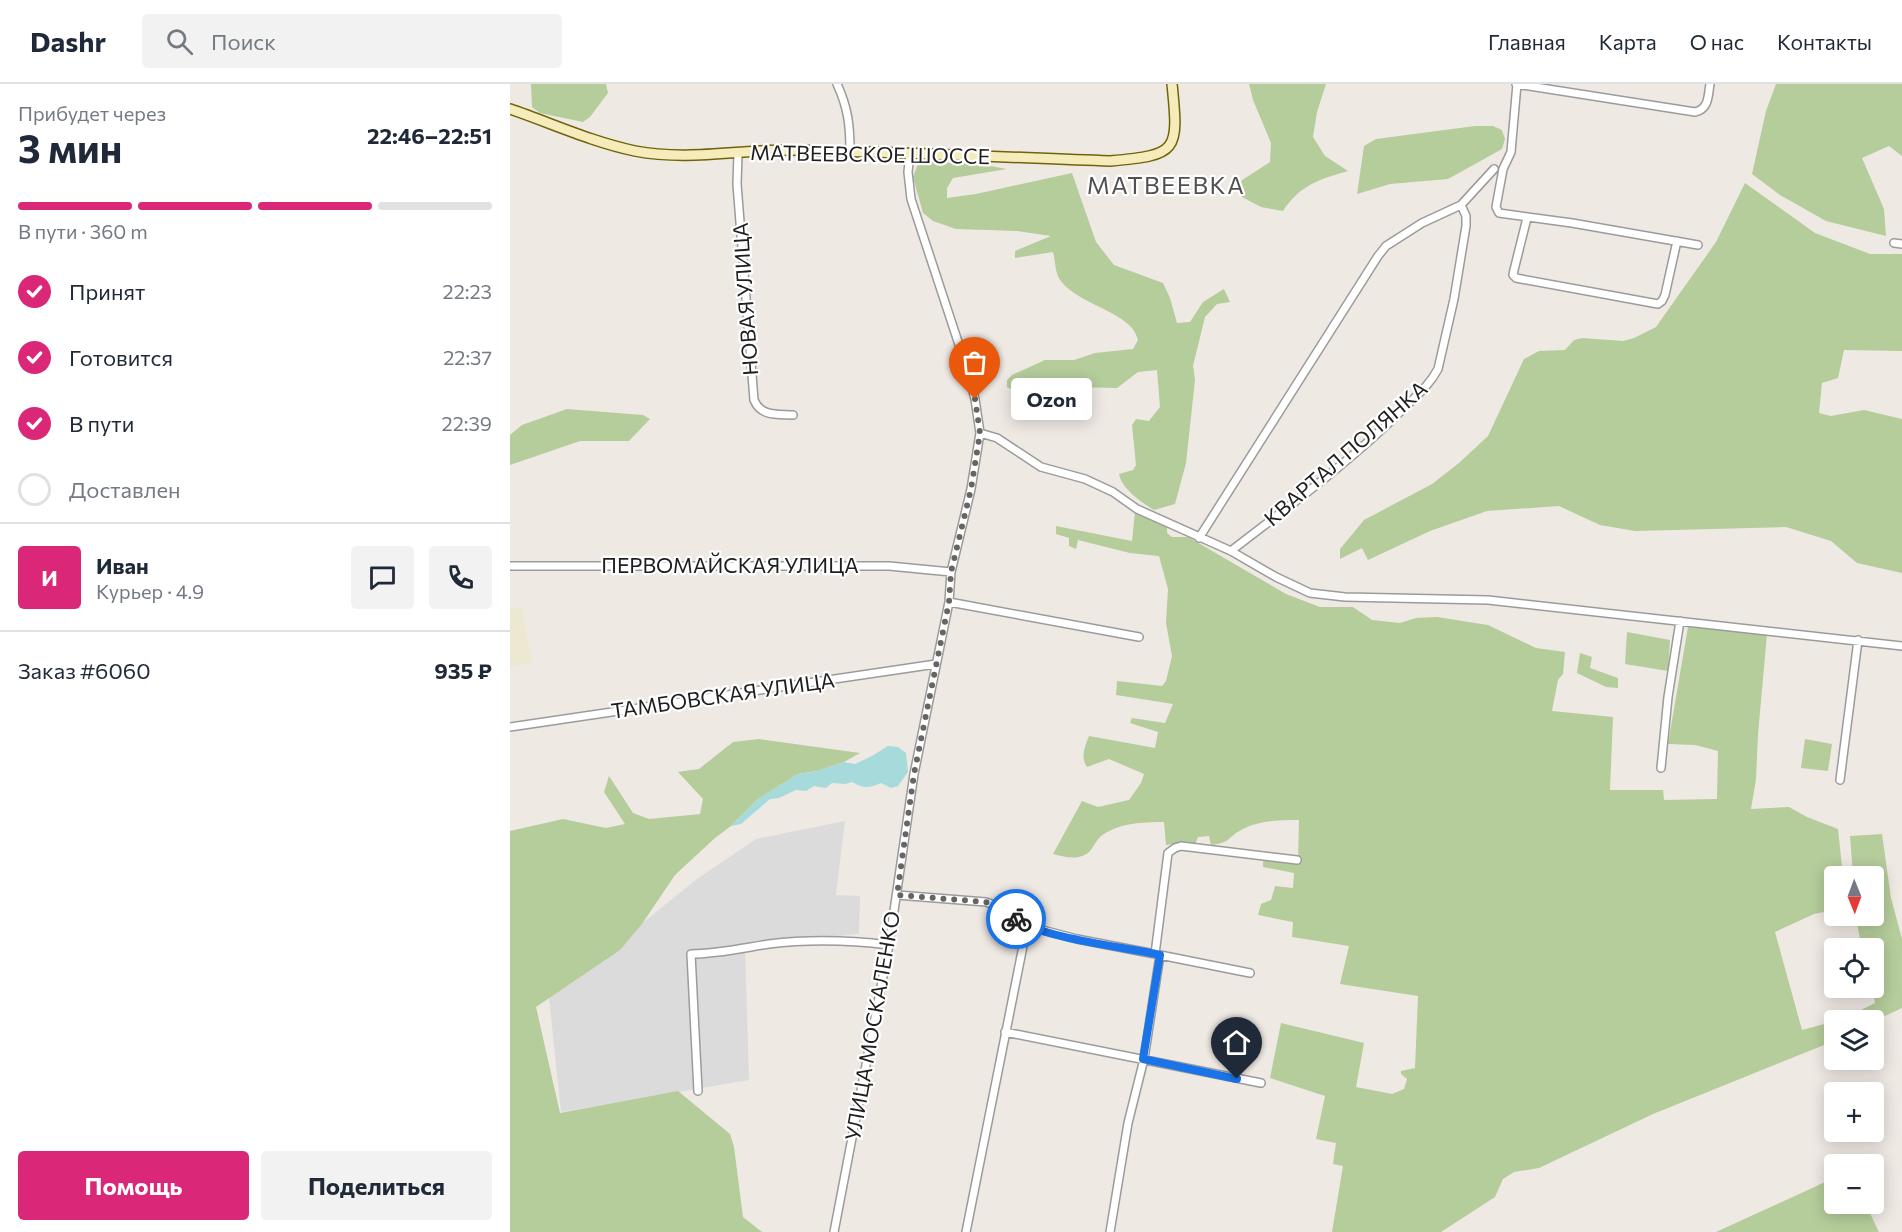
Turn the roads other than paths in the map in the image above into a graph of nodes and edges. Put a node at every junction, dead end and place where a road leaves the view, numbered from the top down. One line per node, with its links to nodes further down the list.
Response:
1 (837, 84): 6 (street)
2 (1172, 84): 8 (main road, МАТВЕЕВСКОЕ ШОССЕ)
3 (1517, 84): 4 (street); 11 (street)
4 (1710, 84)
5 (510, 109): 7 (main road, МАТВЕЕВСКОЕ ШОССЕ)
6 (850, 151): 7 (main road, МАТВЕЕВСКОЕ ШОССЕ); 8 (main road, МАТВЕЕВСКОЕ ШОССЕ)
7 (738, 153): 14 (street, НОВАЯ УЛИЦА)
8 (914, 153): 15 (street, УЛИЦА МОСКАЛЕНКО)
9 (1494, 169): 10 (street)
10 (1461, 205): 16 (street); 17 (street, КВАРТАЛ ПОЛЯНКА)
11 (1527, 218): 12 (street); 12 (street)
12 (1677, 241): 13 (street)
13 (1698, 245)
14 (793, 415)
15 (980, 433): 16 (street); 19 (street, УЛИЦА МОСКАЛЕНКО)
16 (1199, 538): 17 (street)
17 (1231, 550): 21 (street)
18 (510, 566): 19 (street, ПЕРВОМАЙСКАЯ УЛИЦА)
19 (951, 572): 20 (street, УЛИЦА МОСКАЛЕНКО)
20 (949, 602): 22 (street); 25 (street, УЛИЦА МОСКАЛЕНКО)
21 (1680, 621): 23 (street); 27 (street)
22 (1139, 637)
23 (1858, 640): 24 (street); 28 (street)
24 (1902, 646)
25 (936, 664): 26 (street, ТАМБОВСКАЯ УЛИЦА); 30 (street, УЛИЦА МОСКАЛЕНКО)
26 (510, 728)
27 (1661, 768)
28 (1840, 780)
29 (1297, 860): 33 (street)
30 (897, 895): 31 (street); 32 (street, УЛИЦА МОСКАЛЕНКО)
31 (1027, 926): 33 (street); 35 (street)
32 (889, 945): 38 (street); 39 (street, УЛИЦА МОСКАЛЕНКО)
33 (1157, 954): 34 (street); 36 (street)
34 (1250, 973)
35 (1005, 1032): 36 (street); 40 (street)
36 (1143, 1059): 37 (street); 41 (street)
37 (1261, 1083)
38 (698, 1091)
39 (834, 1232)
40 (966, 1232)
41 (1110, 1232)

